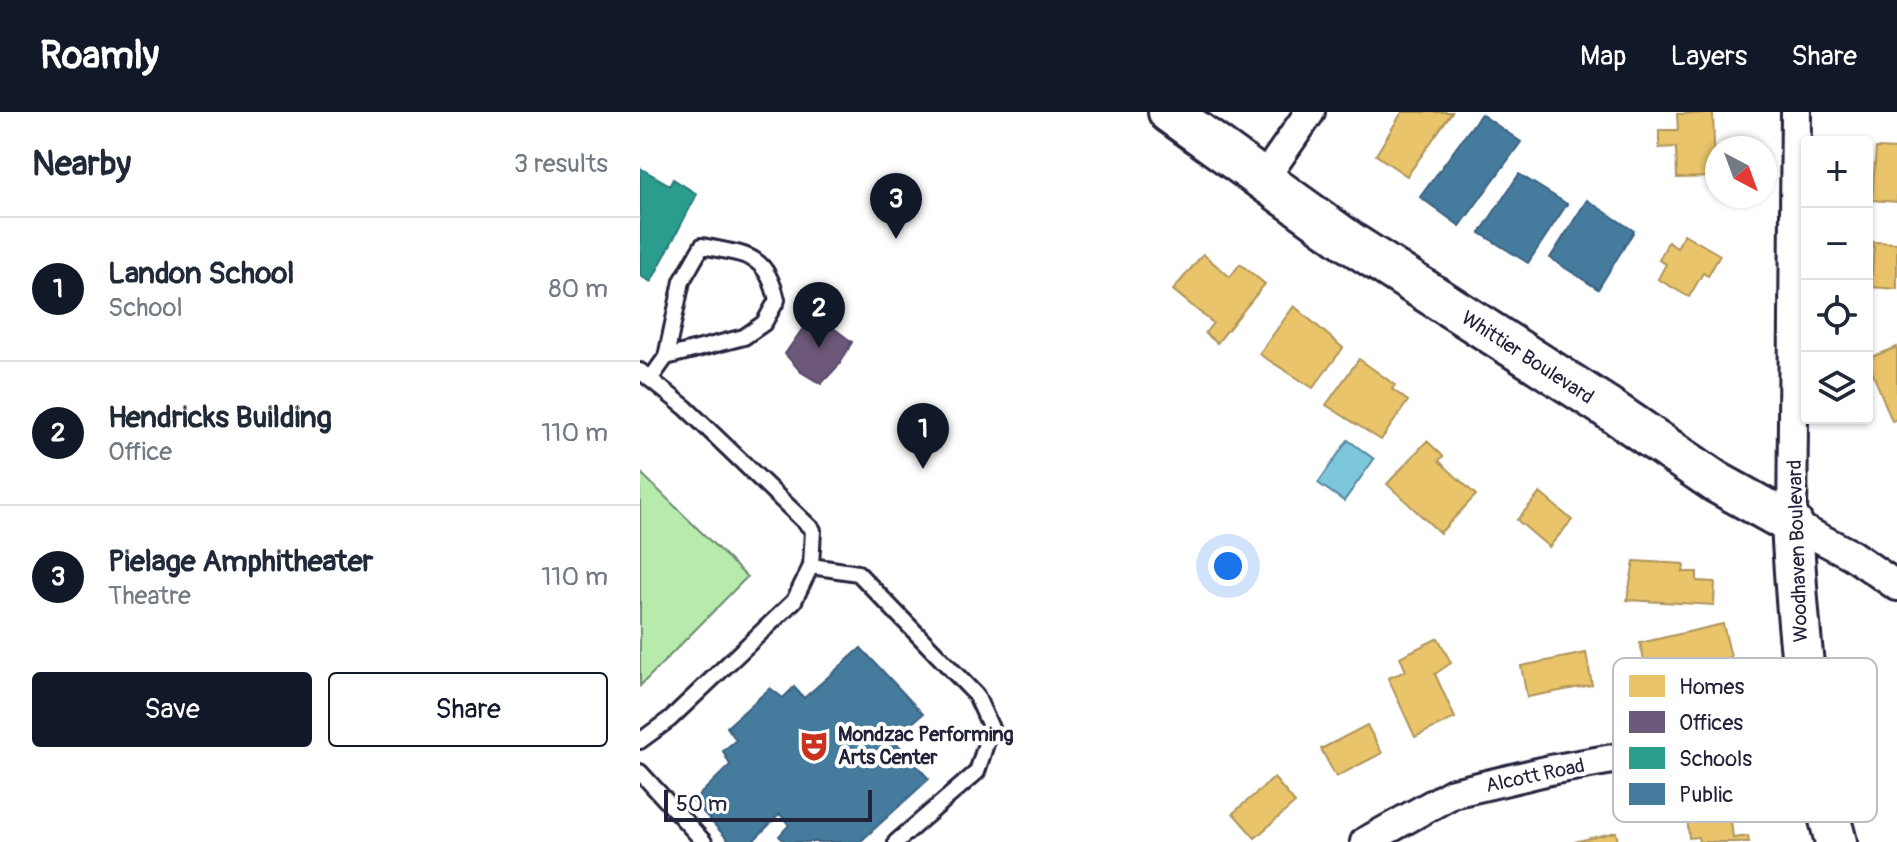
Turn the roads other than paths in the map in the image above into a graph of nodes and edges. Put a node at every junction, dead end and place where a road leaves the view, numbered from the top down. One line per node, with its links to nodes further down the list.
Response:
1 (1169, 112): 4 (street, Whittier Boulevard)
2 (1310, 112): 4 (street)
3 (1796, 112): 7 (street, Woodhaven Boulevard)
4 (1263, 180): 7 (street, Whittier Boulevard)
5 (666, 357): 5 (lane); 6 (lane)
6 (645, 374): 8 (lane)
7 (1792, 524): 9 (street, Whittier Boulevard); 10 (street, Woodhaven Boulevard)
8 (811, 566): 11 (lane); 16 (lane)
9 (1897, 586)
10 (1802, 658)
11 (640, 741)
12 (1613, 759): 17 (street, Alcott Road)
13 (640, 772): 15 (lane)
14 (1830, 822): 18 (street, Woodhaven Boulevard)
15 (704, 842)
16 (896, 842)
17 (1365, 842)
18 (1836, 842)

